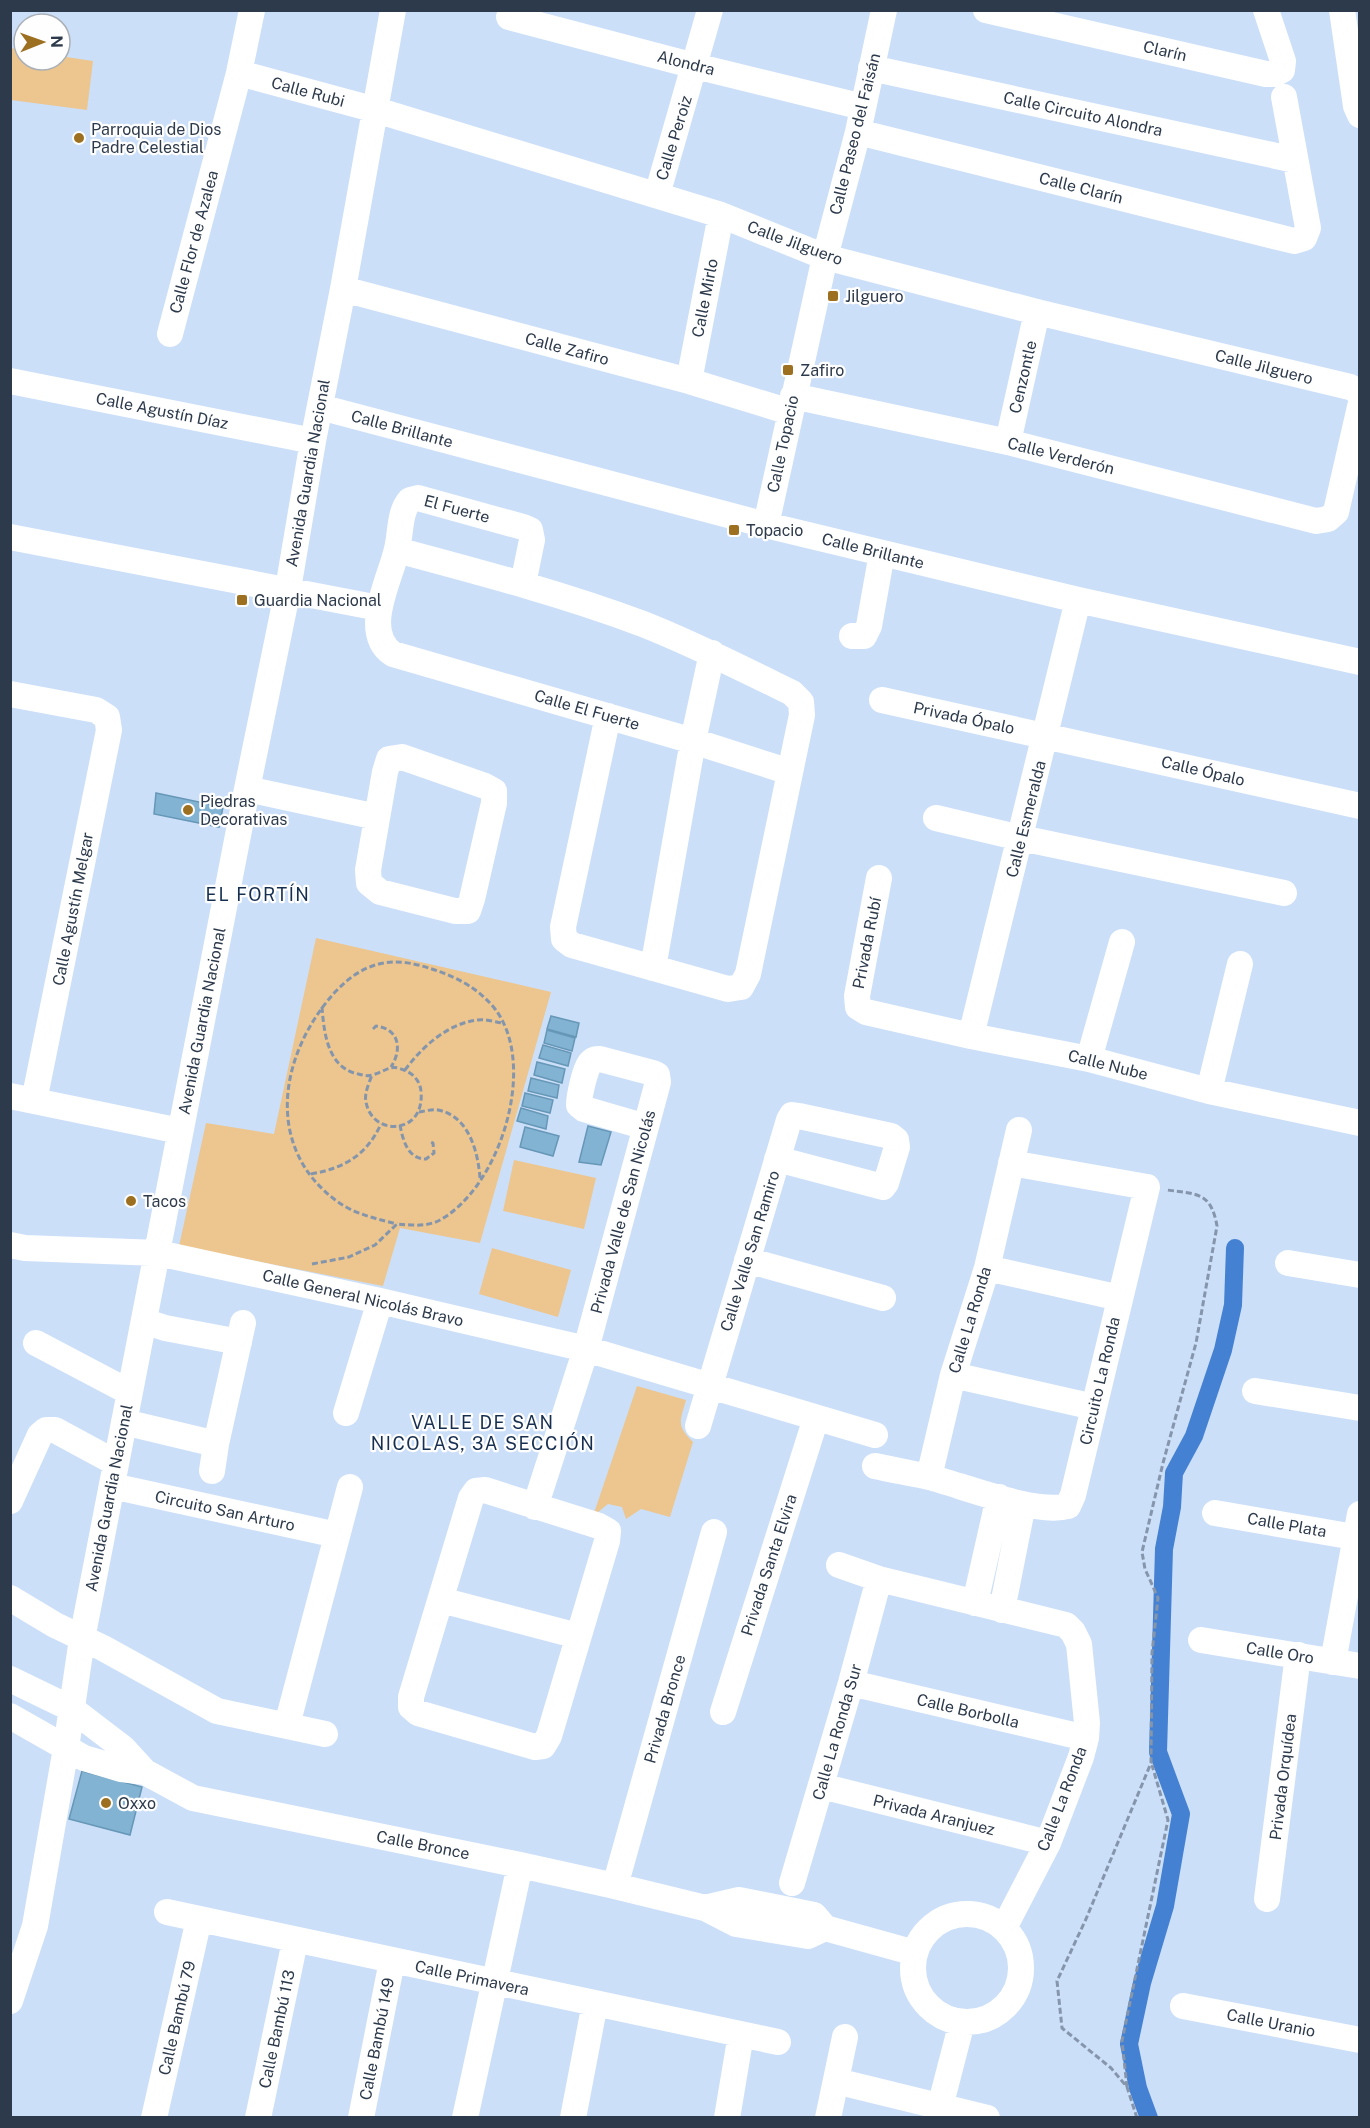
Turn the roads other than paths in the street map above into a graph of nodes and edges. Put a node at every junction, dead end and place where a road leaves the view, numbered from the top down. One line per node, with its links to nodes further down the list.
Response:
1 (252, 10): 11 (street, Calle Flor de Azalea)
2 (393, 10): 14 (street, Avenida Guardia Nacional)
3 (710, 10): 9 (street, Calle Peroiz)
4 (884, 10): 10 (street, Calle Paseo del Faisán)
5 (986, 10): 6 (street, Clarín)
6 (1266, 10)
7 (509, 17): 9 (street, Alondra)
8 (1348, 18): 15 (street)
9 (695, 66): 13 (street, Alondra); 18 (street, Calle Peroiz)
10 (871, 68): 13 (street, Calle Paseo del Faisán); 17 (street, Calle Circuito Alondra)
11 (239, 73): 14 (street, Calle Rubi); 23 (street, Calle Flor de Azalea)
12 (1284, 97): 17 (street)
13 (863, 107): 16 (street, Calle Paseo del Faisán)
14 (376, 110): 18 (street, Calle Jilguero); 21 (street, Avenida Guardia Nacional)
15 (1359, 115)
16 (858, 132): 17 (street, Calle Clarín); 20 (street, Calle Paseo del Faisán)
17 (1295, 160)
18 (657, 195): 19 (street, Calle Jilguero)
19 (721, 215): 20 (street, Calle Jilguero); 25 (street, Calle Mirlo)
20 (825, 257): 22 (street, Calle Jilguero); 28 (street, Calle Topacio)
21 (343, 289): 25 (street, Calle Zafiro); 29 (street, Avenida Guardia Nacional)
22 (1037, 312): 26 (street, Calle Jilguero); 32 (street, Cenzontle)
23 (170, 334)
24 (10, 381): 31 (street, Calle Agustín Díaz)
25 (689, 381): 28 (street, Calle Zafiro)
26 (1359, 392): 27 (street)
27 (1359, 396)
28 (791, 404): 32 (street, Calle Verderón); 33 (street, Calle Topacio)
29 (320, 407): 31 (street, Avenida Guardia Nacional); 33 (street, Calle Brillante)
30 (1359, 407): 32 (street, Calle Verderón)
31 (313, 441): 38 (street, Avenida Guardia Nacional)
32 (1008, 442)
33 (766, 525): 36 (street, Calle Brillante)
34 (10, 537): 38 (street)
35 (397, 550): 37 (street); 37 (street, El Fuerte); 40 (street, El Fuerte)
36 (882, 553): 39 (street, Calle Brillante); 41 (street)
37 (523, 584): 43 (street)
38 (288, 589): 40 (street); 51 (street, Avenida Guardia Nacional)
39 (1078, 600): 44 (street, Calle Brillante); 48 (street, Calle Esmeralda)
40 (379, 608): 42 (street, El Fuerte)
41 (852, 636)
42 (385, 648): 47 (street, Calle El Fuerte)
43 (712, 653): 49 (street); 50 (street)
44 (1359, 662)
45 (10, 694): 65 (street, Calle Agustín Melgar)
46 (882, 700): 48 (street, Privada Ópalo)
47 (608, 716): 49 (street, Calle El Fuerte); 60 (street)
48 (1046, 736): 52 (street, Calle Ópalo); 55 (street, Calle Esmeralda)
49 (693, 741): 50 (street, Calle El Fuerte); 60 (street)
50 (790, 772): 60 (street)
51 (247, 789): 53 (street); 69 (street, Avenida Guardia Nacional)
52 (1359, 806)
53 (377, 817): 53 (street)
54 (936, 818): 55 (street)
55 (1021, 838): 57 (street); 62 (street, Calle Esmeralda)
56 (879, 878): 61 (street, Privada Rubí)
57 (1284, 893)
58 (1122, 942): 63 (street)
59 (1240, 964): 64 (street)
60 (653, 968)
61 (858, 1007): 62 (street, Calle Nube)
62 (971, 1036): 63 (street, Calle Nube)
63 (1089, 1059): 64 (street, Calle Nube)
64 (1209, 1091): 66 (street, Calle Nube)
65 (22, 1099): 69 (street)
66 (1359, 1123)
67 (646, 1126): 67 (street, Privada Valle de San Nicolás); 83 (street, Privada Valle de San Nicolás)
68 (1019, 1130): 71 (street, Calle La Ronda)
69 (180, 1131): 73 (street, Avenida Guardia Nacional)
70 (777, 1159): 70 (street, Calle Valle San Ramiro); 74 (street, Calle Valle San Ramiro)
71 (1011, 1163): 76 (street, Calle La Ronda); 79 (street, Circuito La Ronda)
72 (10, 1245): 73 (street, Calle General Nicolás Bravo)
73 (158, 1254): 80 (street, Calle General Nicolás Bravo); 81 (street, Avenida Guardia Nacional)
74 (747, 1260): 78 (street); 85 (street, Calle Valle San Ramiro)
75 (1288, 1263): 77 (street)
76 (987, 1268): 79 (street); 84 (street, Calle La Ronda)
77 (1359, 1275)
78 (883, 1298)
79 (1120, 1298): 88 (street, Circuito La Ronda)
80 (380, 1300): 83 (street, Calle General Nicolás Bravo); 90 (street)
81 (144, 1321): 87 (street, Avenida Guardia Nacional); 95 (street)
82 (36, 1343): 87 (street)
83 (586, 1349): 85 (street, Calle General Nicolás Bravo); 103 (street, Privada Valle de San Nicolás)
84 (953, 1375): 88 (street); 99 (street, Calle La Ronda)
85 (709, 1387): 91 (street, Calle General Nicolás Bravo); 93 (street, Calle Valle San Ramiro)
86 (1255, 1391): 89 (street)
87 (129, 1392): 92 (street, Avenida Guardia Nacional)
88 (1094, 1407): 101 (street, Circuito La Ronda)
89 (1359, 1408)
90 (346, 1413)
91 (816, 1418): 94 (street, Calle General Nicolás Bravo); 123 (street, Privada Santa Elvira)
92 (124, 1422): 95 (street); 98 (street, Avenida Guardia Nacional)
93 (698, 1426)
94 (875, 1435)
95 (216, 1444): 97 (street)
96 (875, 1466): 99 (street)
97 (212, 1471)
98 (114, 1474): 102 (street, Circuito San Arturo); 107 (street, Circuito San Arturo); 115 (street, Avenida Guardia Nacional)
99 (928, 1477): 101 (street)
100 (350, 1487): 107 (street)
101 (1011, 1500): 112 (street); 113 (street)
102 (10, 1501)
103 (536, 1507): 111 (street); 114 (street)
104 (1215, 1513): 105 (street, Calle Plata)
105 (1358, 1530): 118 (street)
106 (714, 1532): 134 (street, Privada Bronce)
107 (338, 1535): 125 (street)
108 (839, 1566): 109 (street, Calle La Ronda)
109 (879, 1579): 112 (street, Calle La Ronda); 121 (street, Calle La Ronda Sur)
110 (10, 1598): 115 (street)
111 (441, 1600): 114 (street); 114 (street)
112 (975, 1603): 113 (street, Calle La Ronda)
113 (1002, 1610): 127 (street, Calle La Ronda)
114 (578, 1636)
115 (82, 1639): 122 (street, Avenida Guardia Nacional); 125 (street)
116 (1201, 1640): 117 (street, Calle Oro)
117 (1298, 1655): 118 (street, Calle Oro); 135 (street, Privada Orquídea)
118 (1333, 1662): 119 (street, Calle Oro)
119 (1359, 1666)
120 (10, 1679): 122 (street, Calle Bronce)
121 (851, 1683): 127 (street, Calle Borbolla); 130 (street, Calle La Ronda Sur)
122 (72, 1709): 128 (street, Avenida Guardia Nacional); 129 (street, Calle Bronce)
123 (723, 1712)
124 (10, 1716): 128 (street, Calle Bronce)
125 (288, 1725): 126 (street)
126 (325, 1734)
127 (1086, 1738): 131 (street, Calle La Ronda)
128 (66, 1748): 129 (street, Calle Bronce); 143 (street, Avenida Guardia Nacional)
129 (145, 1772): 132 (street, Calle Bronce)
130 (821, 1786): 131 (street, Privada Aranjuez); 133 (street, Calle La Ronda Sur)
131 (1048, 1843): 138 (street, Calle La Ronda)
132 (520, 1865): 134 (street, Calle Bronce); 142 (street)
133 (792, 1883)
134 (615, 1886): 140 (street, Calle Bronce)
135 (1267, 1899)
136 (167, 1912): 137 (street, Calle Primavera)
137 (199, 1919): 139 (street, Calle Primavera); 153 (street, Calle Bambú 79)
138 (1004, 1928): 140 (street); 146 (street)
139 (295, 1941): 141 (street, Calle Primavera); 154 (street, Calle Bambú 113)
140 (915, 1953): 146 (street)
141 (392, 1961): 142 (street, Calle Primavera); 155 (street, Calle Bambú 149)
142 (494, 1983): 144 (street, Calle Primavera); 156 (street)
143 (10, 2001)
144 (595, 2003): 147 (street, Calle Primavera); 157 (street)
145 (1183, 2006): 149 (street, Calle Uranio)
146 (962, 2022): 152 (street)
147 (741, 2034): 150 (street, Calle Primavera); 158 (street)
148 (845, 2037): 151 (street)
149 (1359, 2040)
150 (778, 2042)
151 (836, 2081): 152 (street); 159 (street)
152 (940, 2107): 160 (street)
153 (154, 2118)
154 (258, 2118)
155 (361, 2118)
156 (465, 2118)
157 (573, 2118)
158 (727, 2118)
159 (828, 2118)
160 (987, 2118)

